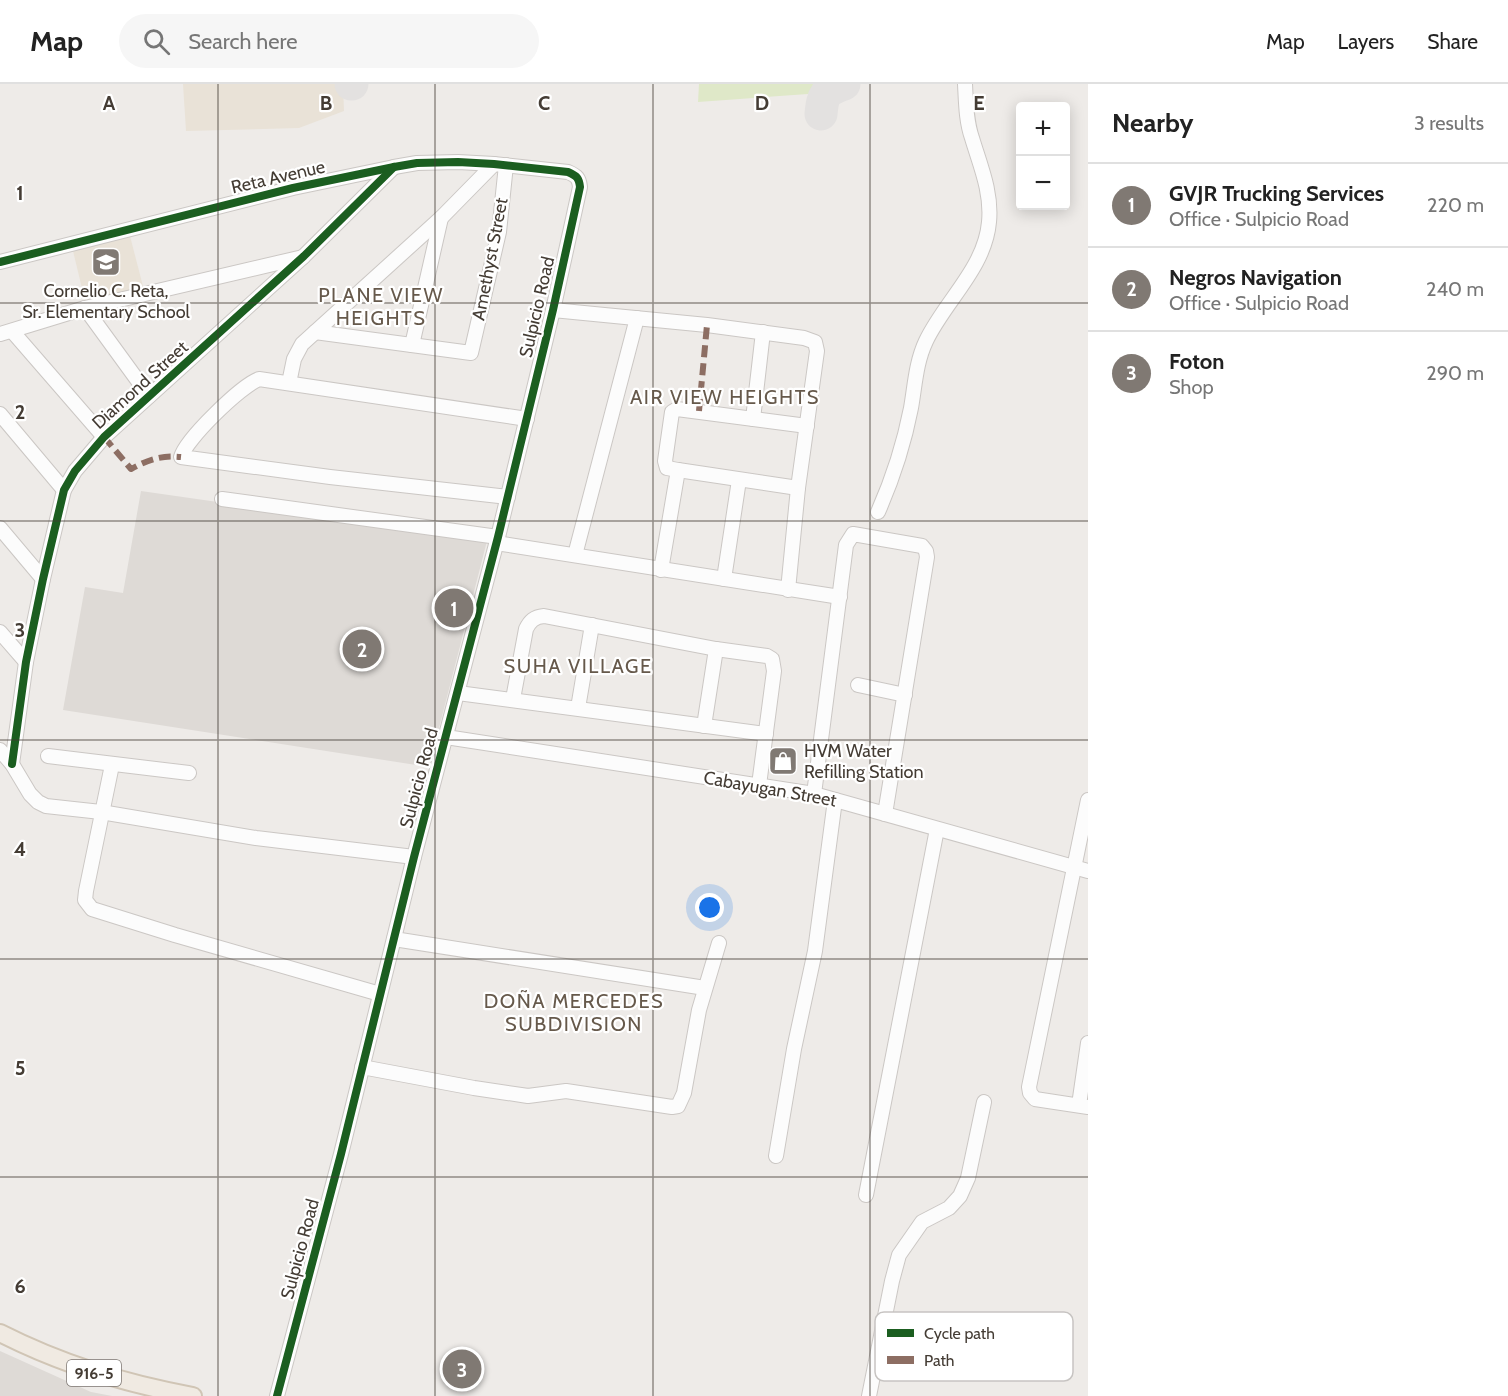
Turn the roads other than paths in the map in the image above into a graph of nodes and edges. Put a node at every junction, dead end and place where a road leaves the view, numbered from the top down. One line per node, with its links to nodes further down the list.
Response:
1 (965, 84): 28 (street)
2 (500, 164): 3 (street, Reta Avenue); 4 (street, Reta Avenue); 5 (street); 14 (street, Amethyst Street)
3 (394, 167): 6 (street, Diamond Street); 7 (street, Reta Avenue)
4 (568, 172): 9 (street, Sulpicio Road)
5 (441, 218): 11 (street); 14 (street)
6 (304, 256): 8 (street); 16 (street, Diamond Street)
7 (0, 262)
8 (85, 309): 13 (street); 16 (street)
9 (553, 310): 10 (street); 18 (street, Sulpicio Road)
10 (637, 318): 12 (street); 31 (street)
11 (315, 332): 14 (street); 15 (street)
12 (763, 332): 19 (street); 20 (street)
13 (6, 333): 21 (street)
14 (411, 345)
15 (289, 383): 18 (street); 26 (street)
16 (149, 396): 21 (street, Diamond Street)
17 (0, 414): 25 (street)
18 (527, 419): 26 (street, Sulpicio Road)
19 (753, 419): 20 (street); 22 (street)
20 (807, 426): 24 (street)
21 (104, 437): 25 (street, Diamond Street)
22 (678, 470): 23 (street); 32 (street)
23 (739, 480): 24 (street); 34 (street)
24 (798, 488): 35 (street)
25 (64, 490): 33 (street, Diamond Street)
26 (508, 497): 30 (street, Sulpicio Road)
27 (222, 499): 30 (street)
28 (878, 512)
29 (0, 528): 33 (street)
30 (497, 540): 31 (street); 42 (street, Sulpicio Road)
31 (574, 555): 32 (street)
32 (661, 570): 34 (street)
33 (43, 579): 40 (street, Diamond Street)
34 (724, 579): 35 (street)
35 (788, 590): 36 (street)
36 (840, 597): 43 (street); 55 (street)
37 (592, 625): 39 (street); 44 (street); 45 (street)
38 (0, 632): 40 (street)
39 (716, 649): 46 (street); 47 (street)
40 (26, 662): 51 (street, Diamond Street)
41 (858, 685): 43 (street)
42 (458, 693): 44 (street); 48 (street, Sulpicio Road)
43 (905, 695): 59 (street)
44 (513, 699): 45 (street)
45 (578, 708): 46 (street)
46 (704, 726): 47 (street)
47 (766, 734): 54 (street)
48 (446, 736): 54 (street, Cabayugan Street); 61 (street, Sulpicio Road)
49 (0, 750): 51 (street)
50 (48, 756): 52 (street)
51 (12, 764): 58 (street)
52 (112, 765): 53 (street); 58 (street)
53 (189, 773)
54 (759, 785): 55 (street, Cabayugan Street)
55 (814, 794): 56 (street, Cabayugan Street)
56 (835, 800): 59 (street, Cabayugan Street); 72 (street)
57 (1088, 800): 62 (street)
58 (101, 812): 61 (street); 67 (street)
59 (885, 814): 60 (street, Cabayugan Street)
60 (937, 829): 62 (street, Cabayugan Street); 73 (street)
61 (414, 857): 64 (street, Sulpicio Road)
62 (1074, 867): 63 (street, Cabayugan Street); 71 (street)
63 (1088, 871)
64 (394, 939): 66 (street); 67 (street, Sulpicio Road)
65 (719, 943): 66 (street)
66 (705, 988): 69 (street)
67 (380, 994): 69 (street, Sulpicio Road)
68 (1088, 1043): 71 (street)
69 (362, 1067): 78 (street, Sulpicio Road)
70 (984, 1102): 74 (street)
71 (1083, 1106)
72 (776, 1156)
73 (866, 1195)
74 (886, 1312)
75 (0, 1333): 77 (main road, 916-5)
76 (875, 1366): 79 (street)
77 (193, 1396)
78 (277, 1396)
79 (869, 1396)

